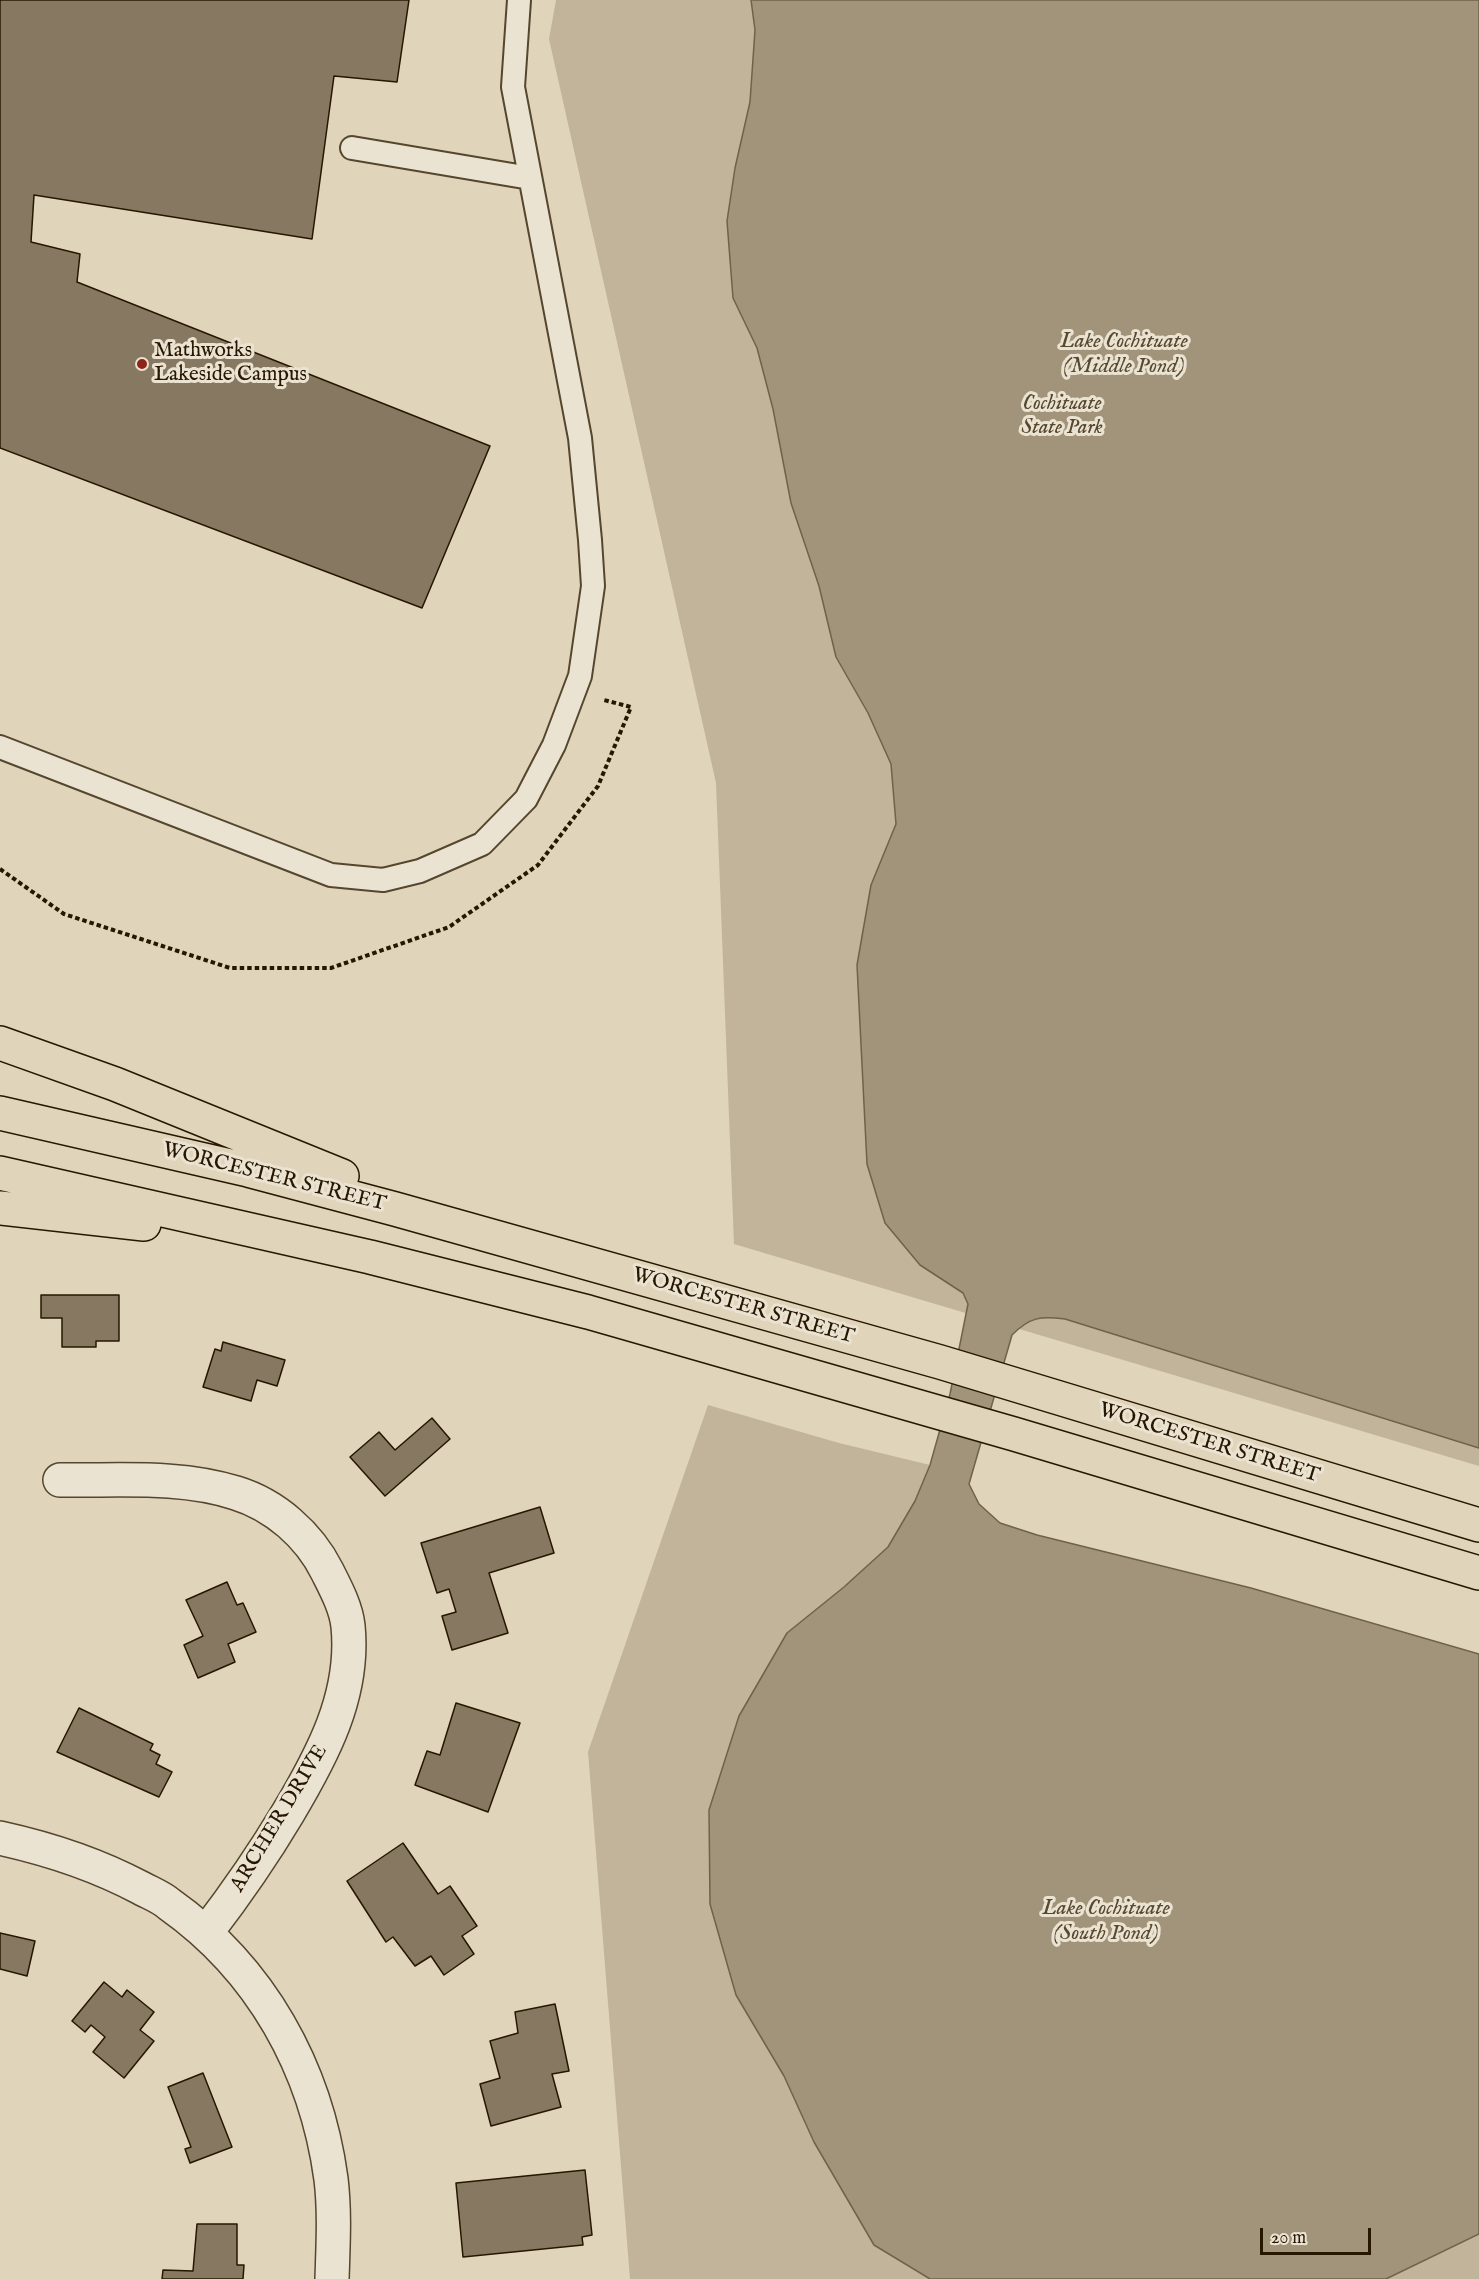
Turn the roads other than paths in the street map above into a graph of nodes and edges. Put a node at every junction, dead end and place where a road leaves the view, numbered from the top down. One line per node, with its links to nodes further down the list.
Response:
1 (519, 0): 3 (lane)
2 (352, 148): 3 (lane)
3 (530, 178): 4 (lane)
4 (0, 747)
5 (0, 1043): 10 (highway)
6 (0, 1113): 10 (highway, WORCESTER STREET)
7 (0, 1173): 9 (highway)
8 (0, 1208): 9 (highway)
9 (298, 1240): 13 (highway)
10 (538, 1249): 12 (highway, WORCESTER STREET)
11 (60, 1480): 15 (street, ARCHER DRIVE)
12 (1479, 1525)
13 (1479, 1573)
14 (0, 1838): 15 (street)
15 (206, 1933): 16 (street)
16 (332, 2279)

